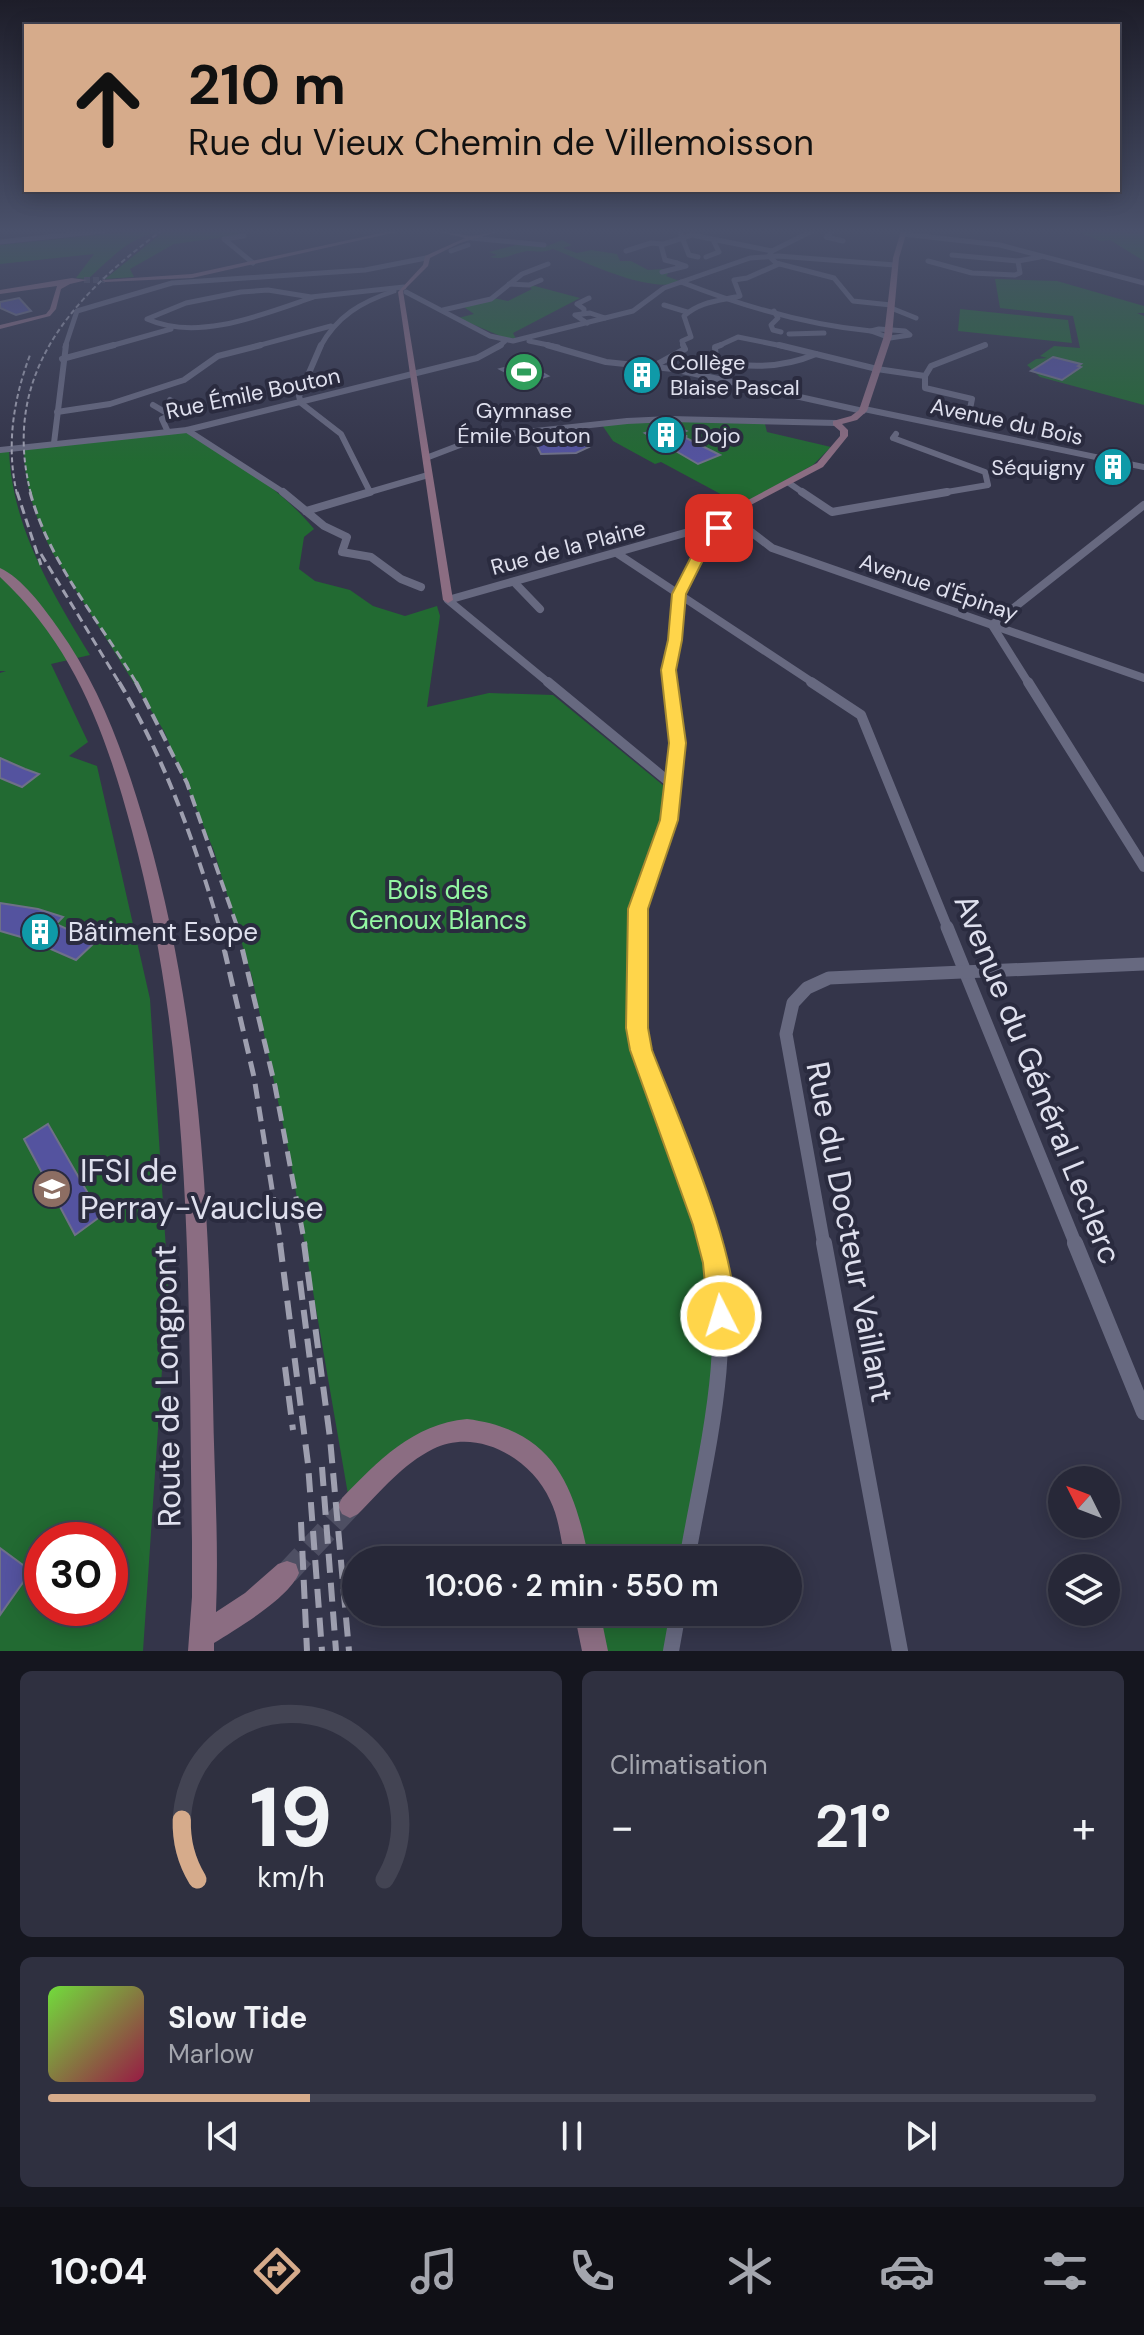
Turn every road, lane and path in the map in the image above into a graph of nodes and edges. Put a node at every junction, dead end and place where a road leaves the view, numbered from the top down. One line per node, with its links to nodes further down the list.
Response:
1 (53, 308): 24 (street)
2 (86, 308): 34 (street)
3 (173, 308): 25 (street)
4 (269, 308): 25 (street)
5 (356, 308): 23 (street)
6 (404, 308): 37 (street)
7 (439, 308): 16 (street)
8 (452, 308): 16 (street)
9 (583, 308): 19 (street)
10 (639, 308): 20 (street)
11 (674, 308): 18 (street)
12 (697, 308): 18 (street)
13 (762, 308): 17 (street)
14 (891, 308): 28 (street)
15 (895, 308): 21 (street)
16 (443, 310): 31 (street)
17 (774, 311): 26 (street); 27 (street)
18 (687, 312): 35 (street)
19 (584, 313): 20 (street); 22 (street)
20 (605, 318): 22 (street)
21 (916, 318)
22 (587, 323): 30 (street)
23 (331, 326): 40 (street); 43 (street)
24 (0, 327)
25 (177, 327): 34 (street)
26 (825, 330): 28 (street); 29 (street)
27 (781, 332)
28 (888, 333): 36 (street)
29 (789, 334)
30 (523, 340): 31 (street); 35 (street, Avenue du Bois)
31 (505, 341): 37 (street, Rue Émile Bouton)
32 (985, 345): 38 (street)
33 (816, 354): 33 (street); 36 (street)
34 (62, 359): 43 (street)
35 (654, 366): 42 (street, Avenue du Bois)
36 (877, 369): 38 (street); 42 (street)
37 (413, 375): 40 (street, Rue Émile Bouton); 52 (street)
38 (925, 376): 44 (street)
39 (170, 400): 45 (street)
40 (301, 403): 47 (street, Rue Émile Bouton); 56 (street)
41 (153, 405): 45 (street)
42 (863, 410): 46 (street); 53 (street, Avenue du Bois)
43 (57, 412): 50 (street)
44 (969, 414)
45 (170, 415): 48 (street)
46 (836, 423): 52 (street); 55 (street, Rue de la Plaine)
47 (187, 430): 48 (street, Rue Émile Bouton); 58 (street)
48 (168, 432): 50 (street, Rue Émile Bouton)
49 (896, 434): 55 (street)
50 (54, 443): 51 (street, Rue Émile Bouton)
51 (3, 450)
52 (426, 458): 54 (street)
53 (1144, 467)
54 (428, 475): 56 (street); 67 (street)
55 (789, 483): 59 (street, Rue de la Plaine)
56 (370, 492): 58 (street)
57 (1144, 505): 69 (street)
58 (306, 511): 65 (street)
59 (726, 517): 60 (street, Rue de la Plaine); 61 (street); 69 (street, Avenue d'Épinay)
60 (699, 529): 61 (street); 62 (street, Rue de la Plaine)
61 (713, 537): 66 (street)
62 (618, 554): 64 (street, Rue de la Plaine); 66 (street, Avenue du Général Leclerc)
63 (0, 571): 83 (street, Route de Longpont)
64 (514, 582): 67 (street, Rue de la Plaine); 68 (street)
65 (421, 587)
66 (679, 594): 71 (street); 75 (street, Avenue du Général Leclerc)
67 (448, 600): 71 (street)
68 (540, 609)
69 (992, 625): 70 (street, Avenue d'Épinay); 73 (street)
70 (1144, 678)
71 (674, 786): 72 (street)
72 (654, 866): 79 (street)
73 (1144, 867)
74 (1144, 964): 75 (street, Rue du Docteur Vaillant)
75 (964, 972): 76 (street, Avenue du Général Leclerc); 86 (street, Rue du Docteur Vaillant)
76 (1144, 1412)
77 (350, 1506): 78 (street)
78 (574, 1546)
79 (689, 1546)
80 (287, 1573): 83 (street)
81 (590, 1626): 84 (street)
82 (675, 1626): 85 (street)
83 (202, 1644)
84 (595, 1651)
85 (671, 1651)
86 (900, 1651)

